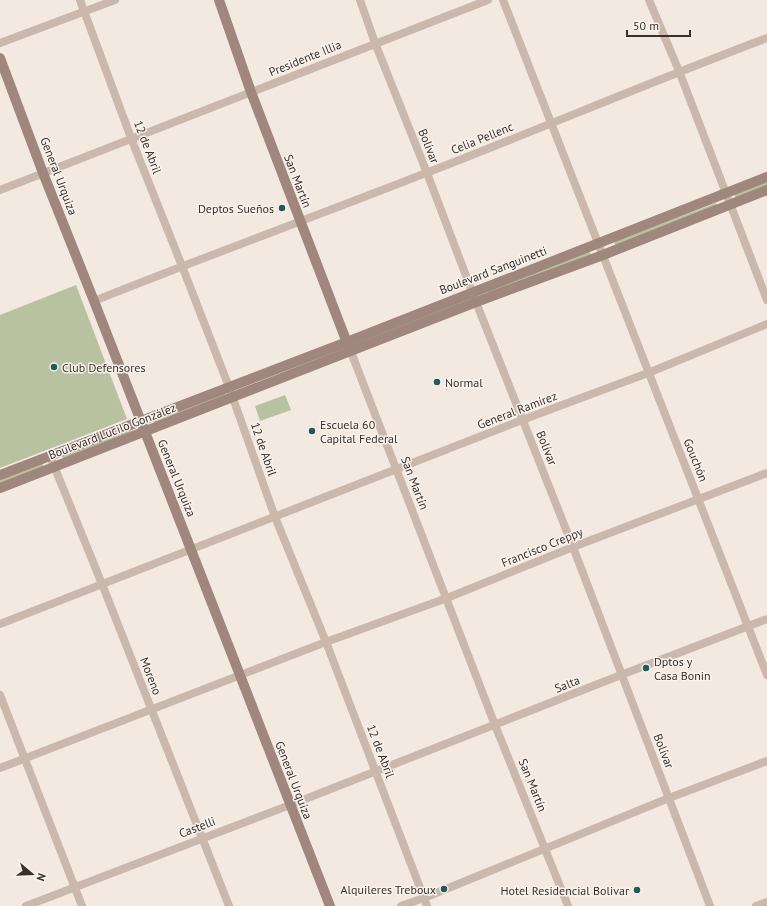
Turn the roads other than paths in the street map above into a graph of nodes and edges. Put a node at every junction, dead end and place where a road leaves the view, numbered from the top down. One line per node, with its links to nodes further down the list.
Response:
1 (80, 0): 8 (street, 12 de Abril)
2 (115, 0): 8 (street)
3 (219, 0): 14 (main road, San Martín)
4 (360, 0): 11 (street, Bolívar)
5 (488, 0): 11 (street, Presidente Illia)
6 (503, 0): 15 (street, Gouchón)
7 (649, 0): 13 (street)
8 (84, 12): 10 (street); 16 (street, 12 de Abril)
9 (767, 38): 13 (street, Celia Pellenc)
10 (0, 43)
11 (375, 43): 14 (street, Presidente Illia); 18 (street, Bolívar)
12 (0, 58): 17 (main road, General Urquiza)
13 (679, 71): 15 (street, Celia Pellenc); 22 (street)
14 (251, 92): 16 (street, Presidente Illia); 24 (main road, San Martín)
15 (551, 123): 18 (street, Celia Pellenc); 25 (street, Gouchón)
16 (131, 138): 17 (street, Presidente Illia); 27 (street, 12 de Abril)
17 (43, 173): 20 (street, Presidente Illia); 30 (main road, General Urquiza)
18 (427, 173): 24 (street, Celia Pellenc); 28 (street, Bolívar)
19 (767, 177): 22 (main road, Boulevard Sanguinetti)
20 (0, 190)
21 (767, 190): 23 (main road, Boulevard Sanguinetti)
22 (726, 193): 23 (street); 25 (main road, Boulevard Sanguinetti)
23 (730, 205): 26 (main road, Boulevard Sanguinetti); 29 (street)
24 (299, 221): 27 (street, Celia Pellenc); 32 (main road, San Martín)
25 (598, 243): 26 (street, Gouchón); 28 (main road, Boulevard Sanguinetti)
26 (602, 255): 28 (main road, Boulevard Sanguinetti); 34 (street, Gouchón)
27 (182, 266): 30 (street, Celia Pellenc); 35 (street, 12 de Abril)
28 (474, 297): 32 (main road, Boulevard Sanguinetti); 33 (main road, Boulevard Sanguinetti); 37 (street, Bolívar)
29 (767, 300)
30 (94, 301): 38 (main road, General Urquiza)
31 (767, 324): 34 (street, General Ramírez)
32 (347, 342): 33 (main road, San Martín); 35 (main road, Boulevard Sanguinetti)
33 (351, 352): 36 (main road, Boulevard Sanguinetti); 42 (street, San Martín)
34 (648, 373): 37 (street, General Ramírez); 46 (street, Gouchón)
35 (228, 387): 36 (street, 12 de Abril); 38 (main road, Boulevard Lucilo González)
36 (232, 397): 39 (main road, Boulevard Lucilo González); 47 (street, 12 de Abril)
37 (522, 420): 42 (street, General Ramírez); 48 (street, Bolívar)
38 (140, 421): 39 (main road, General Urquiza); 40 (main road, Boulevard Lucilo González)
39 (145, 432): 41 (main road, Boulevard Lucilo González); 49 (main road, General Urquiza)
40 (50, 456): 41 (street, Moreno); 44 (main road, Boulevard Lucilo González)
41 (55, 467): 45 (main road, Boulevard Lucilo González); 50 (street, Moreno)
42 (396, 470): 47 (street, General Ramírez); 51 (street, San Martín)
43 (767, 473): 46 (street, Francisco Creppy)
44 (0, 475)
45 (0, 488)
46 (699, 500): 48 (street, Francisco Creppy); 54 (street, Gouchón)
47 (275, 517): 49 (street, General Ramírez); 55 (street, 12 de Abril)
48 (573, 547): 51 (street, Francisco Creppy); 57 (street, Bolívar)
49 (191, 550): 50 (street, General Ramírez); 56 (main road, General Urquiza)
50 (102, 584): 53 (street, General Ramírez); 60 (street, Moreno)
51 (446, 598): 55 (street, Francisco Creppy); 61 (street, San Martín)
52 (767, 619): 54 (street, Salta)
53 (0, 624)
54 (749, 626): 57 (street, Salta); 58 (street, Gouchón)
55 (326, 642): 56 (street, Francisco Creppy); 65 (street, 12 de Abril)
56 (240, 675): 60 (street, Francisco Creppy); 67 (main road, General Urquiza)
57 (621, 675): 61 (street, Salta); 66 (street, Bolívar)
58 (767, 675)
59 (0, 695): 62 (street)
60 (152, 710): 62 (street, Francisco Creppy); 68 (street, Moreno)
61 (494, 725): 65 (street, Salta); 69 (street, San Martín)
62 (25, 759): 64 (street, Francisco Creppy); 70 (street)
63 (767, 761): 66 (street)
64 (0, 768)
65 (376, 771): 67 (street, Castelli); 71 (street, 12 de Abril)
66 (669, 798): 69 (street); 79 (street, Bolívar)
67 (290, 805): 68 (street, Castelli); 76 (main road, General Urquiza)
68 (202, 838): 70 (street, Castelli); 75 (street, Moreno)
69 (545, 849): 71 (street); 78 (street, San Martín)
70 (75, 887): 73 (street, Castelli); 74 (street)
71 (425, 902): 77 (street)
72 (767, 902): 80 (street)
73 (26, 906)
74 (82, 906)
75 (229, 906)
76 (330, 906)
77 (401, 906)
78 (568, 906)
79 (710, 906)
80 (756, 906)

